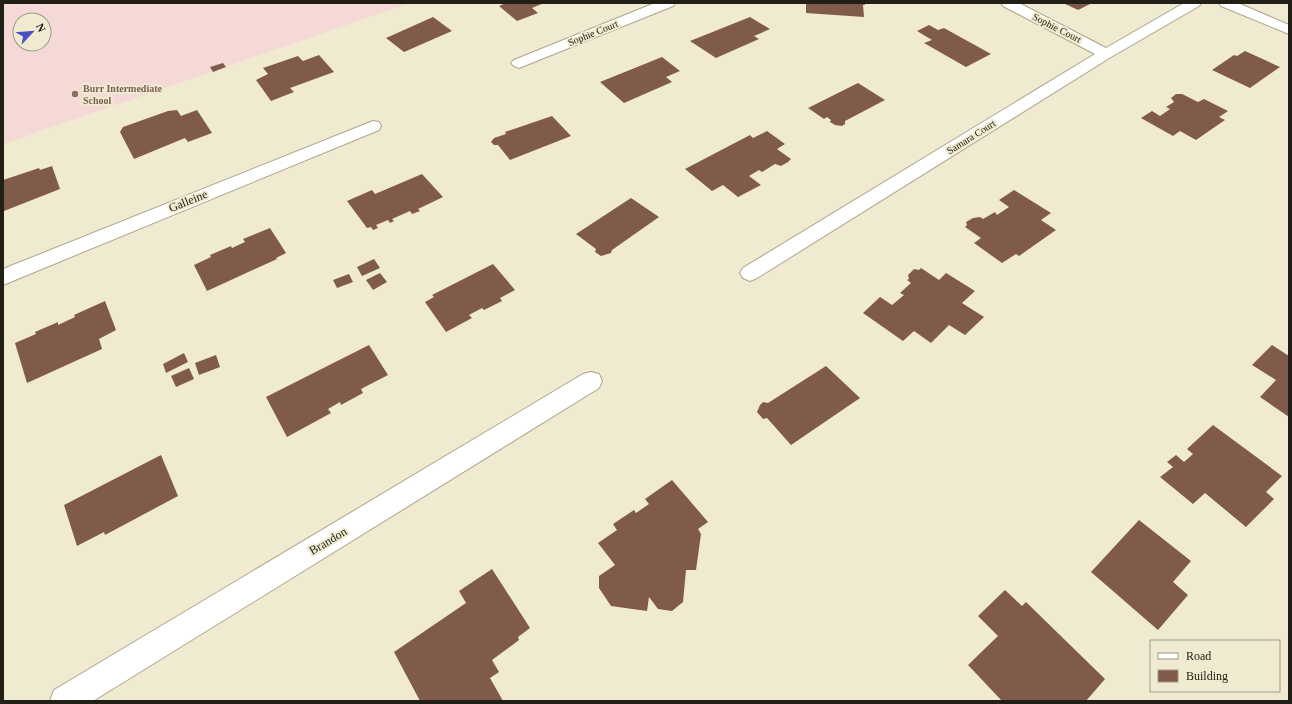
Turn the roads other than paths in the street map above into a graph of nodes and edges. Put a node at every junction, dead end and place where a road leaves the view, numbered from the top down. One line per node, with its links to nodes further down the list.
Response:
1 (668, 3): 7 (street, Sophie Court)
2 (1008, 3): 6 (street, Sophie Court)
3 (1194, 3): 6 (street, Samara Court)
4 (1226, 3): 5 (street)
5 (1289, 30)
6 (1106, 54): 9 (street, Samara Court)
7 (519, 63)
8 (373, 126): 10 (street, Galleine)
9 (750, 273)
10 (3, 277)
11 (591, 381): 12 (street, Brandon)
12 (65, 701)

